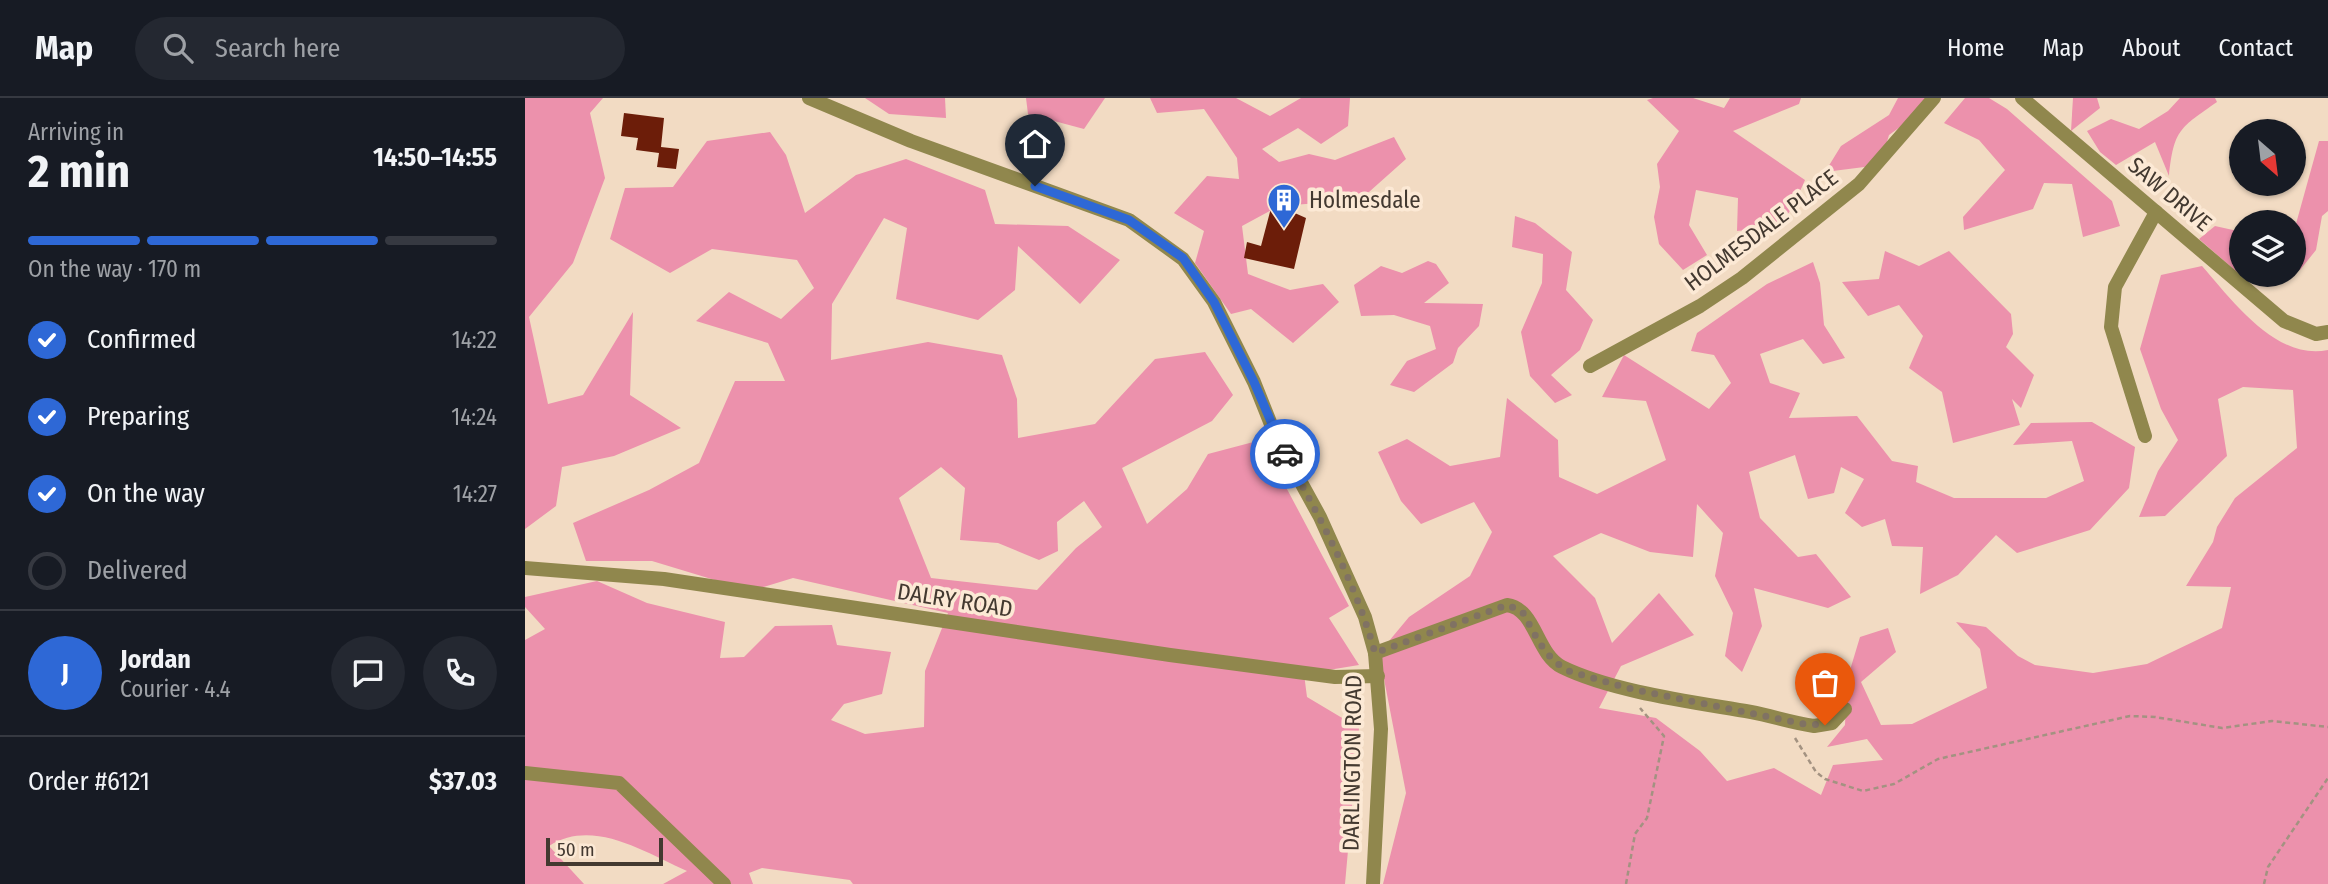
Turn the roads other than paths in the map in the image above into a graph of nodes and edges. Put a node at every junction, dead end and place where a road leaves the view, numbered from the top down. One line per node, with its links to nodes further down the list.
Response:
1 (811, 98): 4 (street, DARLINGTON ROAD)
2 (1934, 98): 7 (street, HOLMESDALE PLACE)
3 (2022, 98): 5 (street, SAW DRIVE)
4 (829, 102): 10 (street, DARLINGTON ROAD)
5 (2156, 212): 6 (street, SAW DRIVE); 8 (street)
6 (2328, 332)
7 (1590, 366)
8 (2145, 436)
9 (525, 568): 11 (street, DALRY ROAD)
10 (1375, 653): 11 (street, DARLINGTON ROAD); 12 (street)
11 (1378, 676): 15 (street, DARLINGTON ROAD)
12 (1845, 709)
13 (525, 773): 14 (street)
14 (725, 884)
15 (1373, 884)

